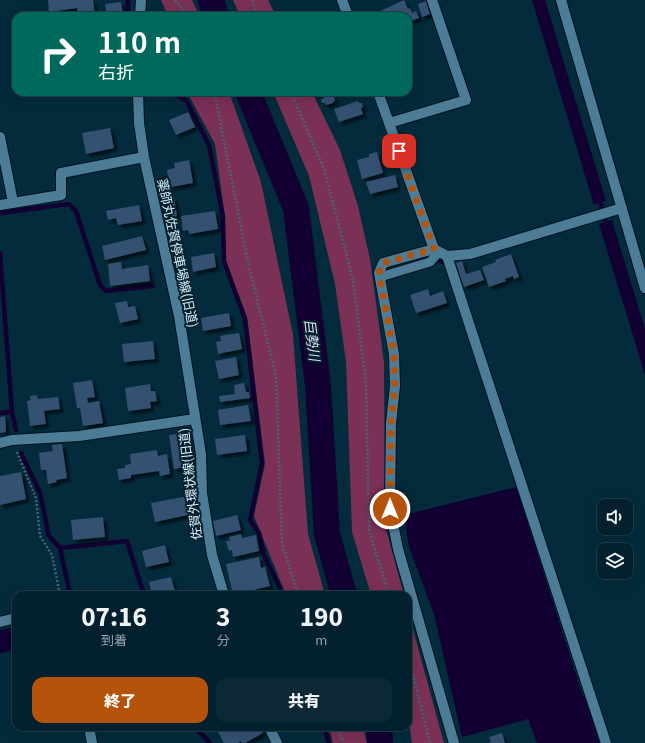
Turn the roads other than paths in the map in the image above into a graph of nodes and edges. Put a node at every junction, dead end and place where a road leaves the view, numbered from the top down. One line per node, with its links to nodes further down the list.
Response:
1 (141, 0): 5 (street)
2 (342, 0): 6 (street)
3 (432, 0): 9 (street)
4 (561, 0): 14 (street)
5 (140, 12)
6 (346, 12)
7 (138, 96): 11 (street, 薬師丸佐賀停車場線(旧道))
8 (379, 96): 9 (street)
9 (389, 123): 15 (street)
10 (0, 137): 12 (street)
11 (144, 156): 12 (street); 18 (street, 薬師丸佐賀停車場線(旧道))
12 (13, 202): 13 (street)
13 (0, 204)
14 (622, 208): 15 (street); 17 (street)
15 (440, 252): 16 (lane); 16 (street); 30 (street)
16 (380, 278): 21 (street)
17 (645, 288)
18 (195, 419): 19 (street, 佐賀外環状線(旧道)); 20 (street, 佐賀外環状線(旧道))
19 (0, 443)
20 (223, 591)
21 (410, 591)
22 (412, 598): 29 (street)
23 (12, 619): 24 (street)
24 (0, 622)
25 (90, 731): 27 (street)
26 (271, 731): 28 (street)
27 (92, 743)
28 (277, 743)
29 (454, 743)
30 (606, 743)

